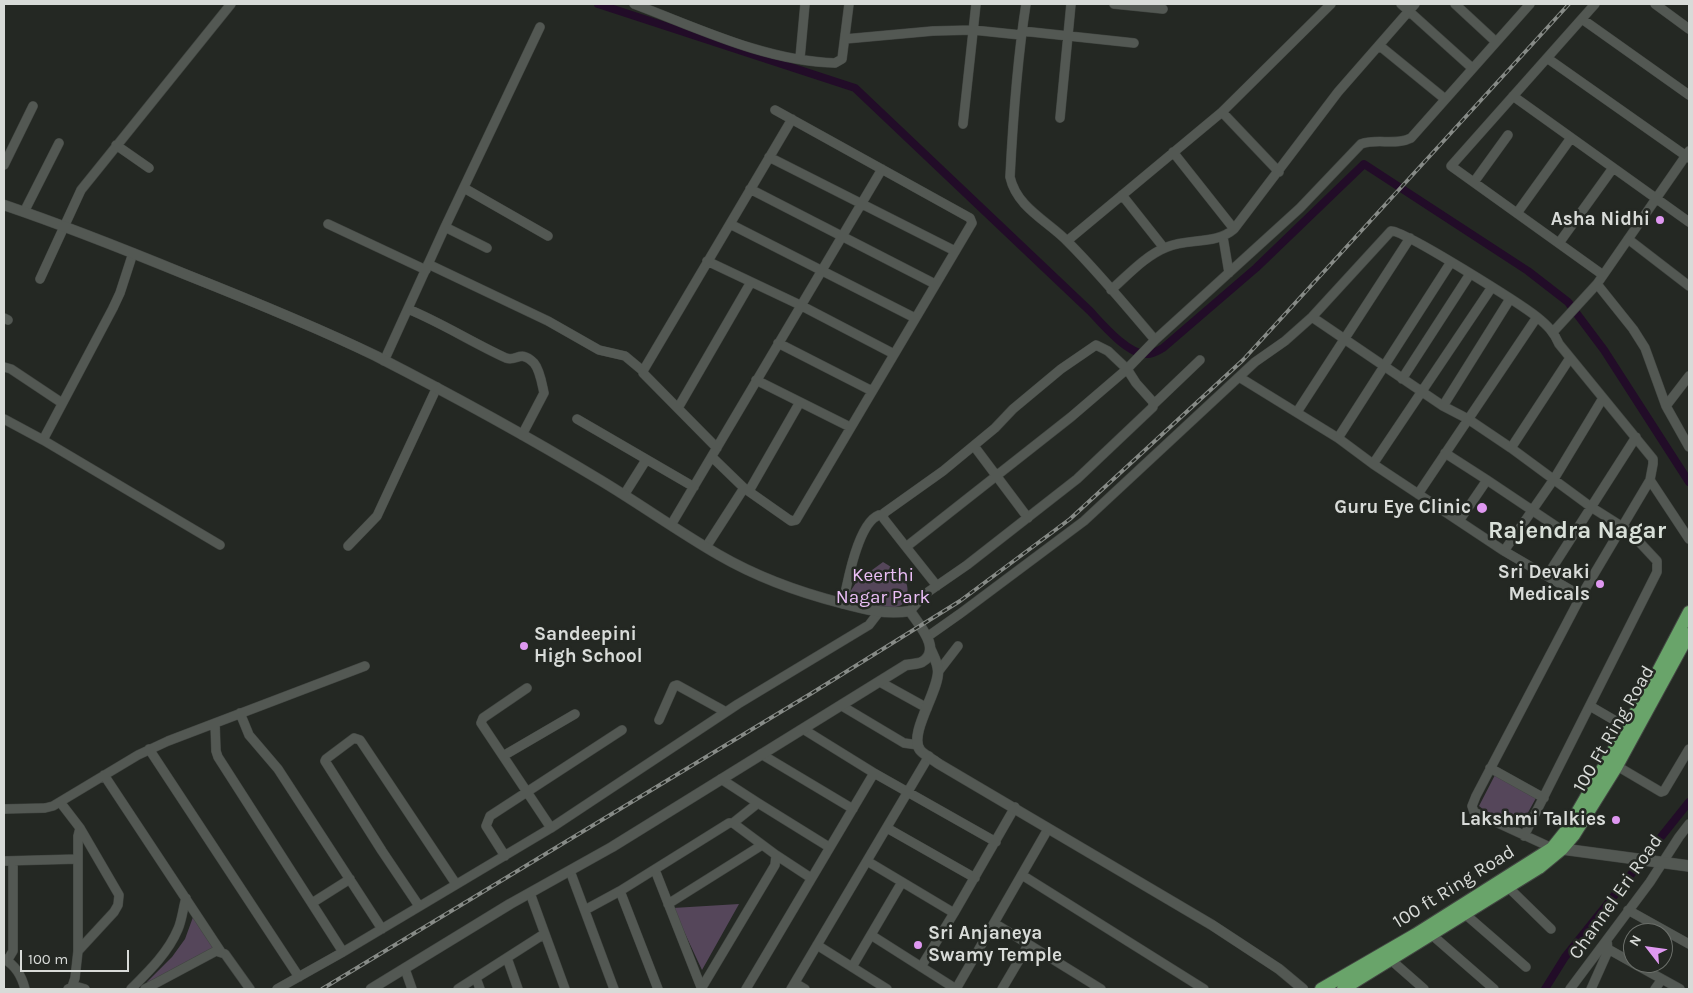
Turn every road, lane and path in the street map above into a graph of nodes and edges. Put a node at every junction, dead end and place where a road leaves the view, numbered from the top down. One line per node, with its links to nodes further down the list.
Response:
1 (231, 4): 42 (street)
2 (634, 4): 27 (street)
3 (805, 4): 27 (street)
4 (849, 4): 23 (street)
5 (976, 4): 20 (street)
6 (1026, 4): 21 (street)
7 (1071, 4): 22 (street)
8 (1114, 4): 16 (street)
9 (1331, 4): 35 (street)
10 (1401, 4): 15 (street)
11 (1454, 4): 24 (street)
12 (1530, 4): 24 (street)
13 (1595, 4): 17 (street)
14 (1655, 4): 19 (street)
15 (1412, 7): 26 (street); 29 (street)
16 (1163, 8)
17 (1582, 19): 28 (street); 30 (street)
18 (540, 27): 52 (street)
19 (1689, 29)
20 (973, 30): 21 (street); 23 (street); 38 (street)
21 (1022, 33): 22 (street); 71 (street)
22 (1067, 36): 25 (street); 36 (street)
23 (845, 39): 27 (street)
24 (1496, 42): 29 (street)
25 (1134, 43)
26 (1380, 46): 32 (street); 50 (street)
27 (800, 58)
28 (1547, 58): 31 (street); 44 (street)
29 (1472, 68): 32 (street)
30 (1689, 95)
31 (1513, 96): 40 (street); 51 (street)
32 (1445, 99): 81 (street)
33 (33, 106): 46 (street)
34 (775, 110): 37 (street)
35 (1222, 112): 43 (street); 50 (street)
36 (1060, 118)
37 (792, 119): 45 (street); 49 (street)
38 (963, 124)
39 (1508, 135): 51 (street)
40 (1571, 138): 48 (street); 59 (street)
41 (59, 143): 58 (street)
42 (116, 145): 47 (street); 63 (street)
43 (1174, 152): 54 (street); 65 (street)
44 (1688, 155): 55 (street)
45 (769, 157): 53 (street); 56 (street)
46 (4, 165)
47 (148, 168)
48 (1613, 168): 55 (street); 72 (street)
49 (882, 169): 56 (street); 75 (street)
50 (1279, 172): 65 (street)
51 (1474, 182): 59 (street)
52 (464, 188): 64 (street); 66 (street)
53 (750, 189): 62 (street); 67 (street)
54 (1122, 195): 71 (street); 74 (street)
55 (1656, 198): 60 (street); 70 (street)
56 (862, 203): 67 (street); 75 (street)
57 (4, 205): 58 (street)
58 (24, 212): 63 (street)
59 (1518, 213): 72 (street)
60 (1689, 222)
61 (328, 224): 79 (street)
62 (730, 224): 77 (street); 80 (street)
63 (64, 227): 76 (street); 84 (street)
64 (445, 227): 73 (street); 79 (street)
65 (1234, 229): 68 (street)
66 (548, 236)
67 (842, 236): 80 (street); 86 (street)
68 (1223, 238): 74 (street); 81 (street)
69 (1410, 238): 78 (street); 95 (street); 98 (street)
70 (1628, 239): 83 (street); 88 (street)
71 (1067, 240): 90 (street)
72 (1559, 243): 83 (street)
73 (487, 248)
74 (1164, 248): 90 (street)
75 (955, 251): 86 (street)
76 (133, 253): 104 (street); 118 (street)
77 (707, 261): 85 (street); 108 (street)
78 (1451, 262): 82 (street); 105 (street)
79 (427, 267): 93 (street); 108 (street)
80 (822, 270): 92 (street); 96 (street)
81 (1229, 273): 99 (street)
82 (1470, 274): 89 (street); 111 (street)
83 (1603, 275): 87 (street)
84 (40, 279)
85 (751, 282): 92 (street); 122 (street)
86 (935, 284): 96 (street)
87 (1597, 284): 97 (street); 121 (street)
88 (1689, 286)
89 (1492, 287): 91 (street); 115 (street)
90 (1111, 290): 99 (street)
91 (1510, 299): 94 (street); 120 (street)
92 (800, 305): 100 (street); 101 (street)
93 (408, 309): 104 (street); 128 (street)
94 (1537, 316): 97 (street); 126 (street)
95 (1312, 317): 98 (street); 110 (street)
96 (915, 318): 101 (street)
97 (1553, 332): 102 (street)
98 (1345, 339): 105 (street); 123 (street)
99 (1156, 340): 107 (street)
100 (778, 343): 112 (street); 114 (street)
101 (894, 354): 114 (street)
102 (1570, 358): 116 (street); 135 (street)
103 (1200, 360): 119 (street)
104 (384, 361): 113 (street)
105 (1384, 366): 111 (street); 130 (street)
106 (4, 367): 118 (street)
107 (1127, 369): 119 (street); 132 (street); 140 (street)
108 (643, 371): 122 (street)
109 (1689, 376): 121 (street)
110 (1239, 377): 123 (street); 170 (street)
111 (1402, 378): 115 (street)
112 (756, 380): 117 (street); 134 (street)
113 (437, 387): 128 (street); 158 (street)
114 (872, 391): 127 (street)
115 (1422, 392): 120 (street); 139 (street)
116 (1603, 398): 129 (street); 141 (street)
117 (800, 402): 127 (street); 145 (street)
118 (62, 404): 131 (street)
119 (1154, 404): 151 (street)
120 (1443, 406): 126 (street)
121 (1666, 406): 133 (street)
122 (678, 408): 134 (street)
123 (1297, 412): 130 (street)
124 (4, 419): 131 (street)
125 (578, 419): 138 (street)
126 (1468, 419): 135 (street); 136 (street)
127 (850, 427): 145 (street)
128 (522, 435): 147 (street)
129 (1636, 437): 143 (street); 148 (street)
130 (1338, 438): 139 (street)
131 (43, 440): 157 (street)
132 (974, 446): 140 (street); 150 (street)
133 (1689, 447)
134 (717, 448): 137 (street)
135 (1510, 448): 141 (street)
136 (1445, 453): 142 (street); 146 (street)
137 (712, 456): 144 (street); 145 (street)
138 (646, 460): 144 (street); 147 (street)
139 (1373, 464): 146 (street)
140 (997, 476): 151 (street); 160 (street)
141 (1554, 479): 148 (street); 149 (street)
142 (1487, 480): 149 (street); 152 (street)
143 (1650, 480): 154 (street); 156 (street)
144 (694, 487): 153 (street)
145 (746, 489): 159 (street)
146 (1418, 494): 152 (street)
147 (624, 495): 153 (street)
148 (1591, 507): 154 (street); 155 (street)
149 (1533, 511): 155 (street); 161 (street)
150 (883, 515): 160 (street); 165 (street)
151 (1028, 518): 163 (street)
152 (1459, 521): 161 (street)
153 (671, 525): 159 (street)
154 (1622, 526): 164 (street); 178 (street)
155 (1572, 537): 162 (street)
156 (1689, 538)
157 (220, 545)
158 (348, 546)
159 (706, 547): 165 (street)
160 (906, 547): 163 (street)
161 (1504, 551): 162 (street)
162 (1547, 576): 164 (street)
163 (937, 586): 166 (street)
164 (1581, 596): 195 (street)
165 (843, 604): 167 (street)
166 (910, 611): 167 (street); 170 (street)
167 (879, 612): 180 (street)
168 (1689, 612): 185 (main road, 100 ft Ring Road)
169 (1689, 634): 194 (main road, 100 Ft Ring Road)
170 (927, 637): 172 (street)
171 (958, 646): 174 (street)
172 (930, 648): 174 (street); 175 (street)
173 (365, 666): 181 (street)
174 (938, 672): 179 (street)
175 (880, 682): 177 (street); 179 (street)
176 (527, 688): 192 (street)
177 (842, 706): 186 (street); 188 (street)
178 (1590, 706): 185 (street); 201 (street)
179 (927, 708): 188 (street)
180 (726, 712): 183 (street); 210 (street)
181 (240, 713): 184 (street); 228 (street)
182 (575, 714): 192 (street)
183 (659, 720)
184 (215, 723): 189 (street); 237 (street)
185 (1626, 727): 217 (main road, 100 ft Ring Road)
186 (803, 729): 191 (street); 196 (street)
187 (622, 730): 199 (street)
188 (918, 745): 193 (street)
189 (149, 749): 197 (street); 266 (street)
190 (1689, 749): 194 (street)
191 (762, 754): 198 (street); 206 (street)
192 (503, 756): 199 (street)
193 (929, 756): 200 (street); 204 (street)
194 (1617, 766): 217 (main road, 100 Ft Ring Road)
195 (1490, 768): 201 (street); 213 (street)
196 (874, 772): 200 (street); 206 (street)
197 (104, 775): 202 (street); 236 (street)
198 (721, 779): 203 (street); 226 (street)
199 (527, 792): 210 (street); 219 (street)
200 (908, 792): 211 (street); 214 (street)
201 (1544, 798): 213 (street)
202 (60, 802): 205 (street); 209 (street)
203 (758, 803): 207 (street); 216 (street)
204 (1015, 807): 212 (street); 214 (street)
205 (4, 809)
206 (853, 809): 216 (street)
207 (733, 823): 215 (street); 225 (street)
208 (1689, 824): 223 (street, Channel Eri Road)
209 (80, 828): 220 (street); 254 (street)
210 (552, 828): 219 (street)
211 (887, 828): 222 (street); 230 (street)
212 (1048, 829): 227 (street); 293 (street)
213 (1524, 836): 217 (street)
214 (996, 842): 230 (street)
215 (762, 845): 218 (street); 238 (street)
216 (829, 847): 229 (street)
217 (1557, 848): 223 (main road); 233 (main road, 100 Ft Ring Road); 294 (main road, 100 ft Ring Road)
218 (776, 855): 229 (street); 271 (street)
219 (505, 856): 232 (street)
220 (78, 860): 221 (street); 254 (street)
221 (8, 861): 259 (street)
222 (867, 861): 231 (street); 252 (street)
223 (1657, 862): 224 (main road); 241 (street, Channel Eri Road)
224 (1689, 866)
225 (654, 870): 234 (street); 238 (street)
226 (570, 871): 235 (street); 240 (street)
227 (1022, 875): 244 (street); 292 (street)
228 (350, 878): 237 (street); 245 (street)
229 (811, 878): 286 (street)
230 (975, 878): 242 (street)
231 (902, 882): 242 (street); 249 (street)
232 (456, 884): 239 (street); 239 (street)
233 (1508, 887): 243 (main road, 100 Ft Ring Road); 246 (street)
234 (620, 891): 240 (street); 285 (street)
235 (530, 893): 247 (street); 264 (street)
236 (186, 898): 255 (street); 274 (street)
237 (312, 903): 256 (street)
238 (668, 904): 271 (street)
239 (420, 906): 245 (street)
240 (585, 910): 284 (street)
241 (1628, 910): 250 (street, Channel Eri Road); 251 (street)
242 (954, 913): 262 (street)
243 (1465, 914): 248 (main road, 100 Ft Ring Road); 263 (street)
244 (994, 923): 253 (street); 289 (street)
245 (382, 929): 256 (street)
246 (1551, 929)
247 (544, 934): 258 (street); 283 (street)
248 (1432, 934): 260 (main road, 100 Ft Ring Road); 297 (street)
249 (871, 935): 261 (street); 262 (street)
250 (1608, 944): 257 (street); 298 (street, Channel Eri Road); 299 (street)
251 (1689, 944)
252 (817, 945): 261 (street); 269 (street)
253 (1028, 945): 290 (street); 291 (street)
254 (78, 952): 270 (street)
255 (221, 952): 275 (street); 276 (street)
256 (343, 952): 266 (street)
257 (1623, 955)
258 (507, 958): 267 (street); 282 (street)
259 (5, 960): 272 (street)
260 (1392, 960): 295 (main road, 100 Ft Ring Road); 296 (street)
261 (852, 967): 288 (street)
262 (921, 967): 289 (street)
263 (1526, 967)
264 (405, 968): 278 (street); 279 (street)
265 (1651, 973): 268 (street)
266 (299, 977): 277 (street)
267 (476, 978): 280 (street); 281 (street)
268 (1662, 979): 300 (street); 301 (street)
269 (793, 986): 287 (street)
270 (70, 988): 273 (street)
271 (701, 988)
272 (25, 989)
273 (84, 989)
274 (131, 989)
275 (145, 989)
276 (248, 989)
277 (276, 989)
278 (370, 989)
279 (412, 989)
280 (458, 989)
281 (480, 989)
282 (518, 989)
283 (565, 989)
284 (614, 989)
285 (658, 989)
286 (746, 989)
287 (805, 989)
288 (887, 989)
289 (956, 989)
290 (1002, 989)
291 (1101, 989)
292 (1204, 989)
293 (1303, 989)
294 (1321, 989)
295 (1343, 989)
296 (1424, 989)
297 (1494, 989)
298 (1570, 989)
299 (1591, 989)
300 (1655, 989)
301 (1680, 989)

